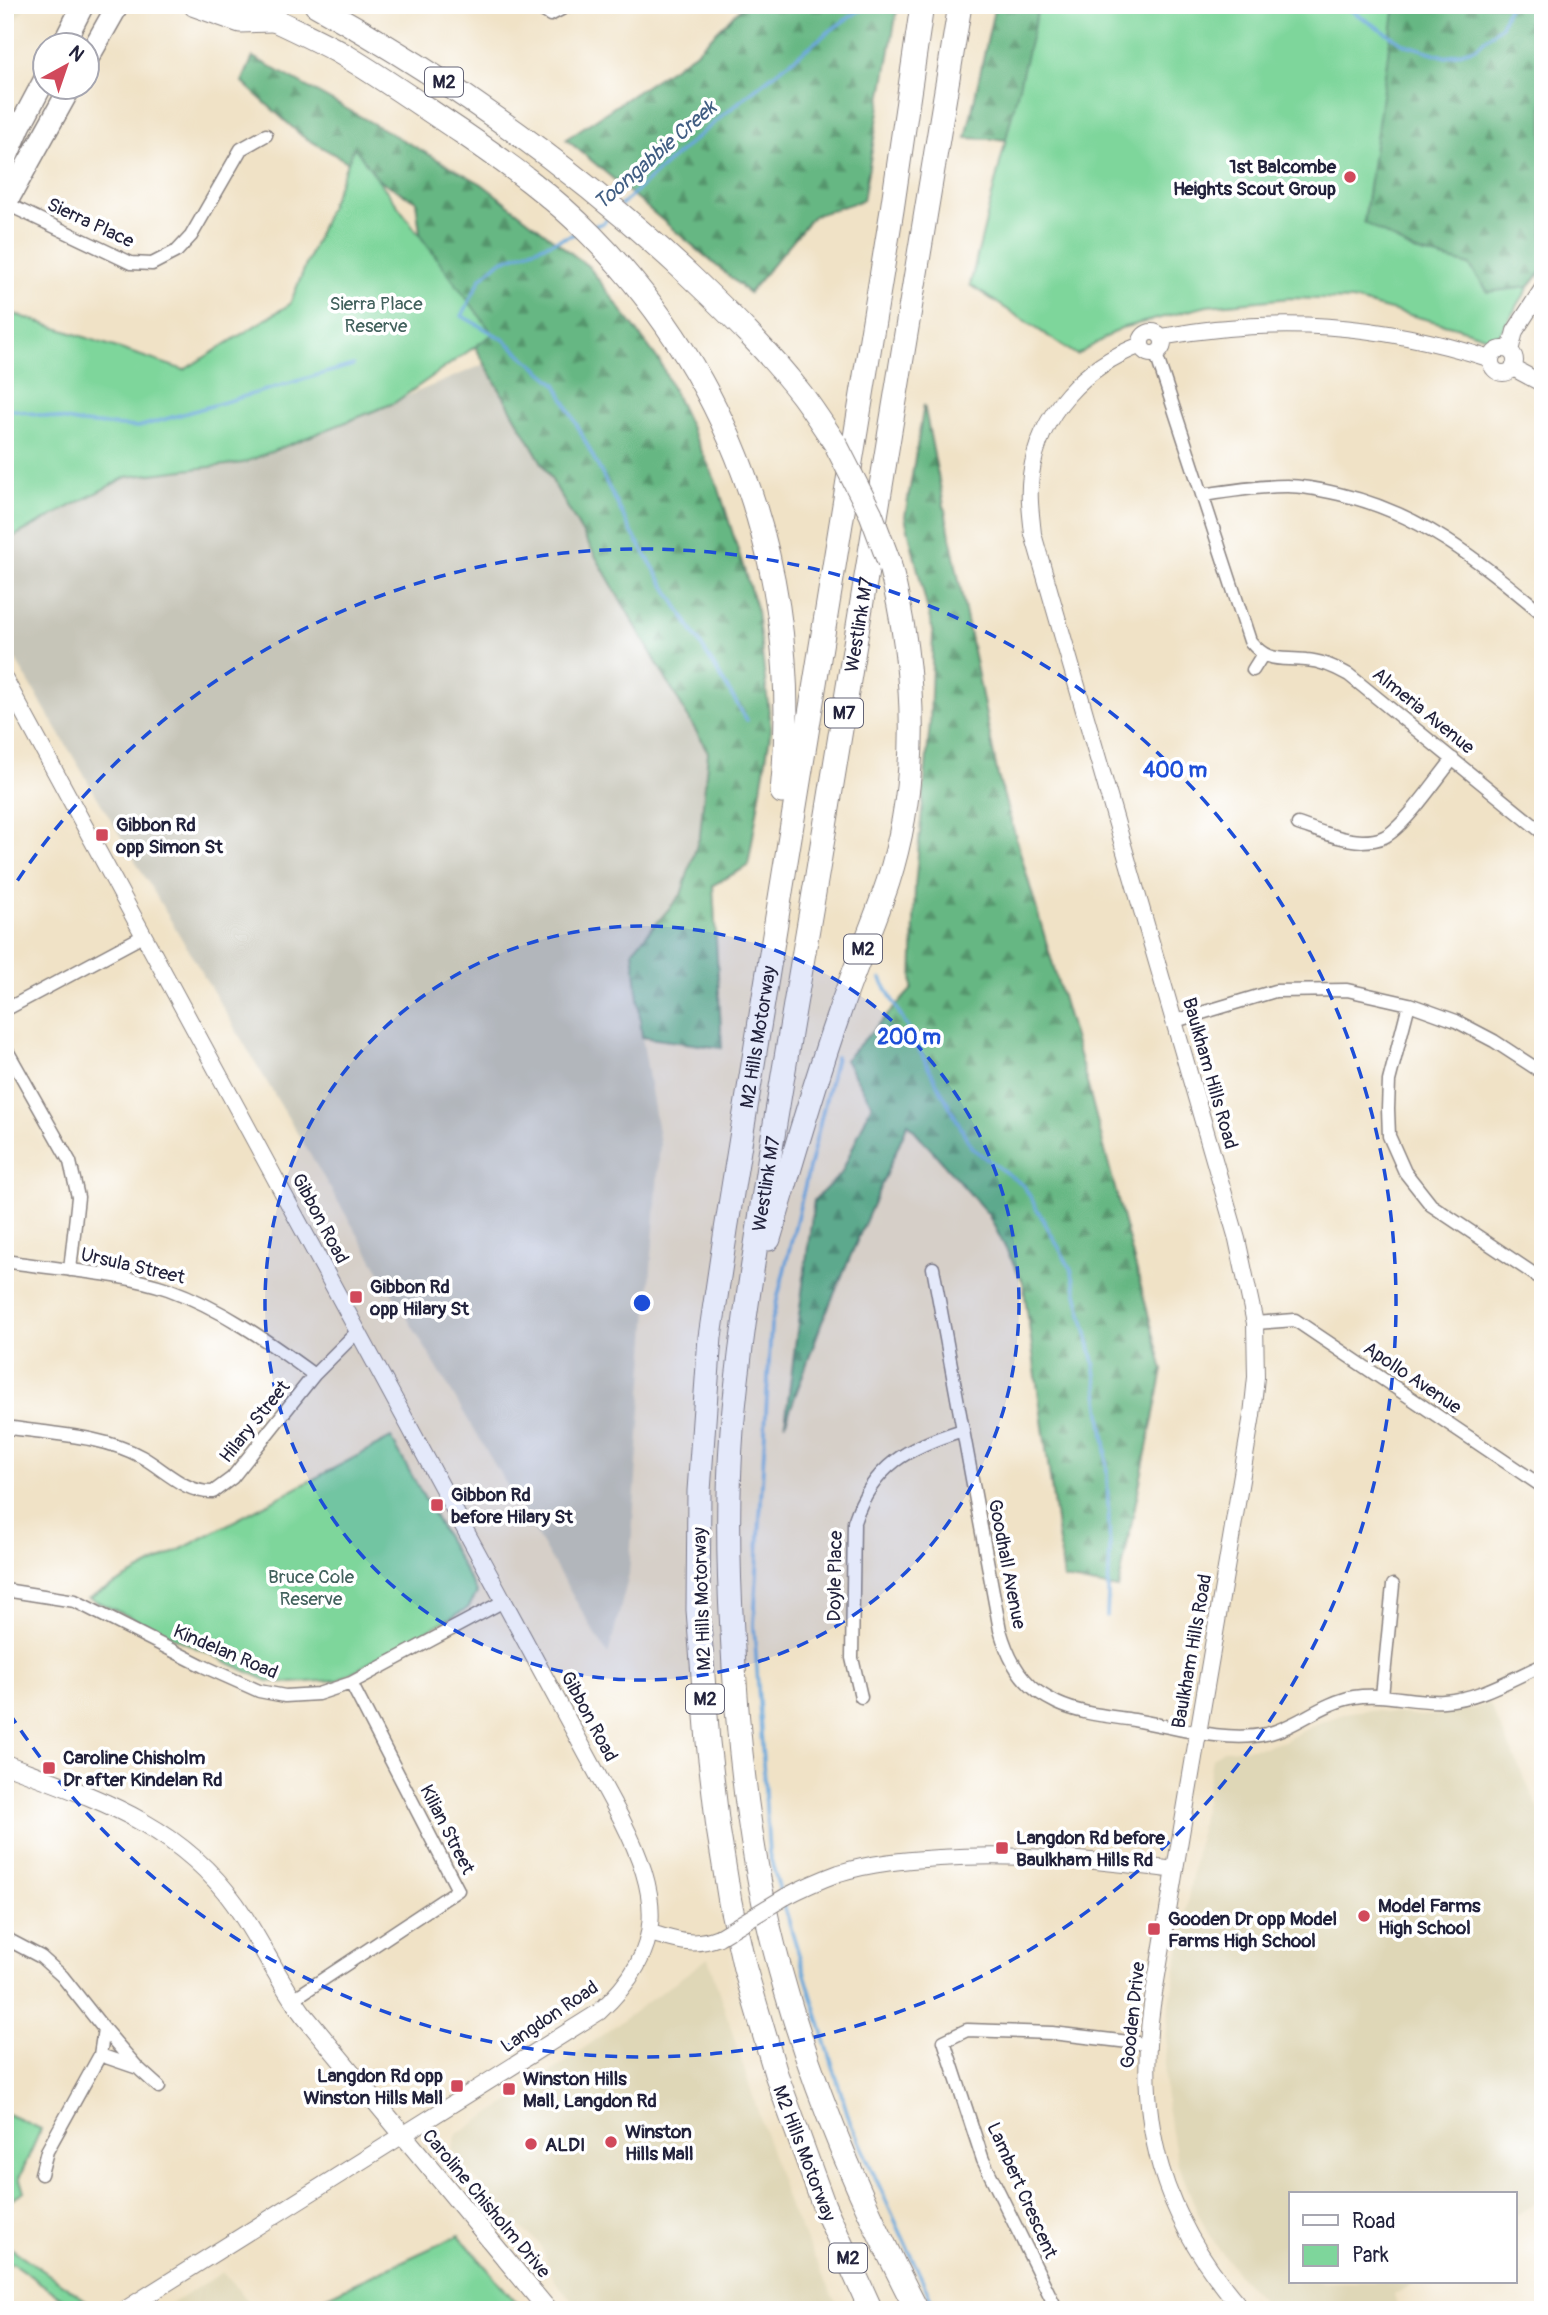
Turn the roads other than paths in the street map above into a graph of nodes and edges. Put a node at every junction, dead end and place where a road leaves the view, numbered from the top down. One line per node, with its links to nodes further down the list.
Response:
1 (83, 5): 11 (highway)
2 (118, 5): 12 (highway)
3 (195, 5): 10 (highway, M2)
4 (244, 5): 10 (highway, M2)
5 (316, 5): 44 (highway, M2, bridge)
6 (534, 5): 7 (street)
7 (569, 5)
8 (922, 5): 32 (highway, Westlink M7 / M7)
9 (960, 5): 44 (highway, Westlink M7 / M7)
10 (275, 20): 32 (highway, M2)
11 (69, 32)
12 (102, 33)
13 (32, 102): 16 (highway)
14 (62, 102): 17 (highway)
15 (265, 135): 17 (street, Sierra Place)
16 (5, 161)
17 (6, 205)
18 (1543, 288): 22 (street)
19 (1161, 337): 20 (street); 21 (street); 22 (street)
20 (1141, 345): 21 (street); 36 (street, Baulkham Hills Road)
21 (1156, 354): 24 (street)
22 (1512, 359): 23 (street)
23 (1543, 384)
24 (1202, 495): 25 (street); 26 (street)
25 (1543, 614)
26 (1264, 654): 27 (street); 29 (street, Almeria Avenue)
27 (1253, 670)
28 (5, 679): 33 (street, Gibbon Road)
29 (1453, 759): 30 (street); 31 (street, Almeria Avenue)
30 (1298, 824)
31 (1543, 833)
32 (784, 868): 72 (highway, M2 Hills Motorway / M2)
33 (143, 936): 35 (street); 45 (street, Gibbon Road)
34 (1409, 1004): 36 (street); 38 (street); 42 (street)
35 (5, 1010)
36 (1175, 1021): 43 (street, Baulkham Hills Road)
37 (5, 1047): 41 (street)
38 (1543, 1073)
39 (5, 1261): 41 (street, Ursula Street)
40 (933, 1268): 48 (street, Goodhall Avenue)
41 (70, 1270): 46 (street, Ursula Street)
42 (1543, 1280)
43 (1255, 1323): 49 (street, Apollo Avenue); 57 (street, Baulkham Hills Road)
44 (743, 1326): 73 (highway, M2 Hills Motorway / M2)
45 (358, 1331): 46 (street, Hilary Street); 52 (street, Gibbon Road)
46 (314, 1376): 47 (street, Hilary Street)
47 (5, 1427)
48 (963, 1430): 56 (street, Doyle Place); 57 (street, Goodhall Avenue)
49 (1543, 1487)
50 (1393, 1585): 55 (street)
51 (5, 1590): 54 (street, Kindelan Road)
52 (504, 1601): 54 (street, Kindelan Road); 60 (street, Gibbon Road)
53 (1543, 1665): 55 (street, Goodhall Avenue)
54 (351, 1683): 62 (street, Kilian Street)
55 (1382, 1696): 57 (street, Goodhall Avenue)
56 (861, 1697)
57 (1199, 1732): 59 (street, Baulkham Hills Road)
58 (5, 1764): 62 (main road, Caroline Chisholm Drive)
59 (1175, 1870): 60 (street, bridge); 64 (street, Gooden Drive)
60 (650, 1933): 68 (street, Langdon Road)
61 (5, 1938): 63 (street)
62 (292, 2000): 68 (main road, Caroline Chisholm Drive)
63 (104, 2029): 65 (street); 66 (street)
64 (1146, 2044): 74 (street, Lambert Crescent); 75 (street, Gooden Drive)
65 (100, 2055): 66 (street); 69 (street)
66 (138, 2068): 67 (street)
67 (159, 2087)
68 (403, 2136): 70 (street, Langdon Road); 71 (main road, Caroline Chisholm Drive)
69 (41, 2174)
70 (124, 2310)
71 (548, 2310)
72 (872, 2310)
73 (917, 2310)
74 (1058, 2310)
75 (1243, 2310)

